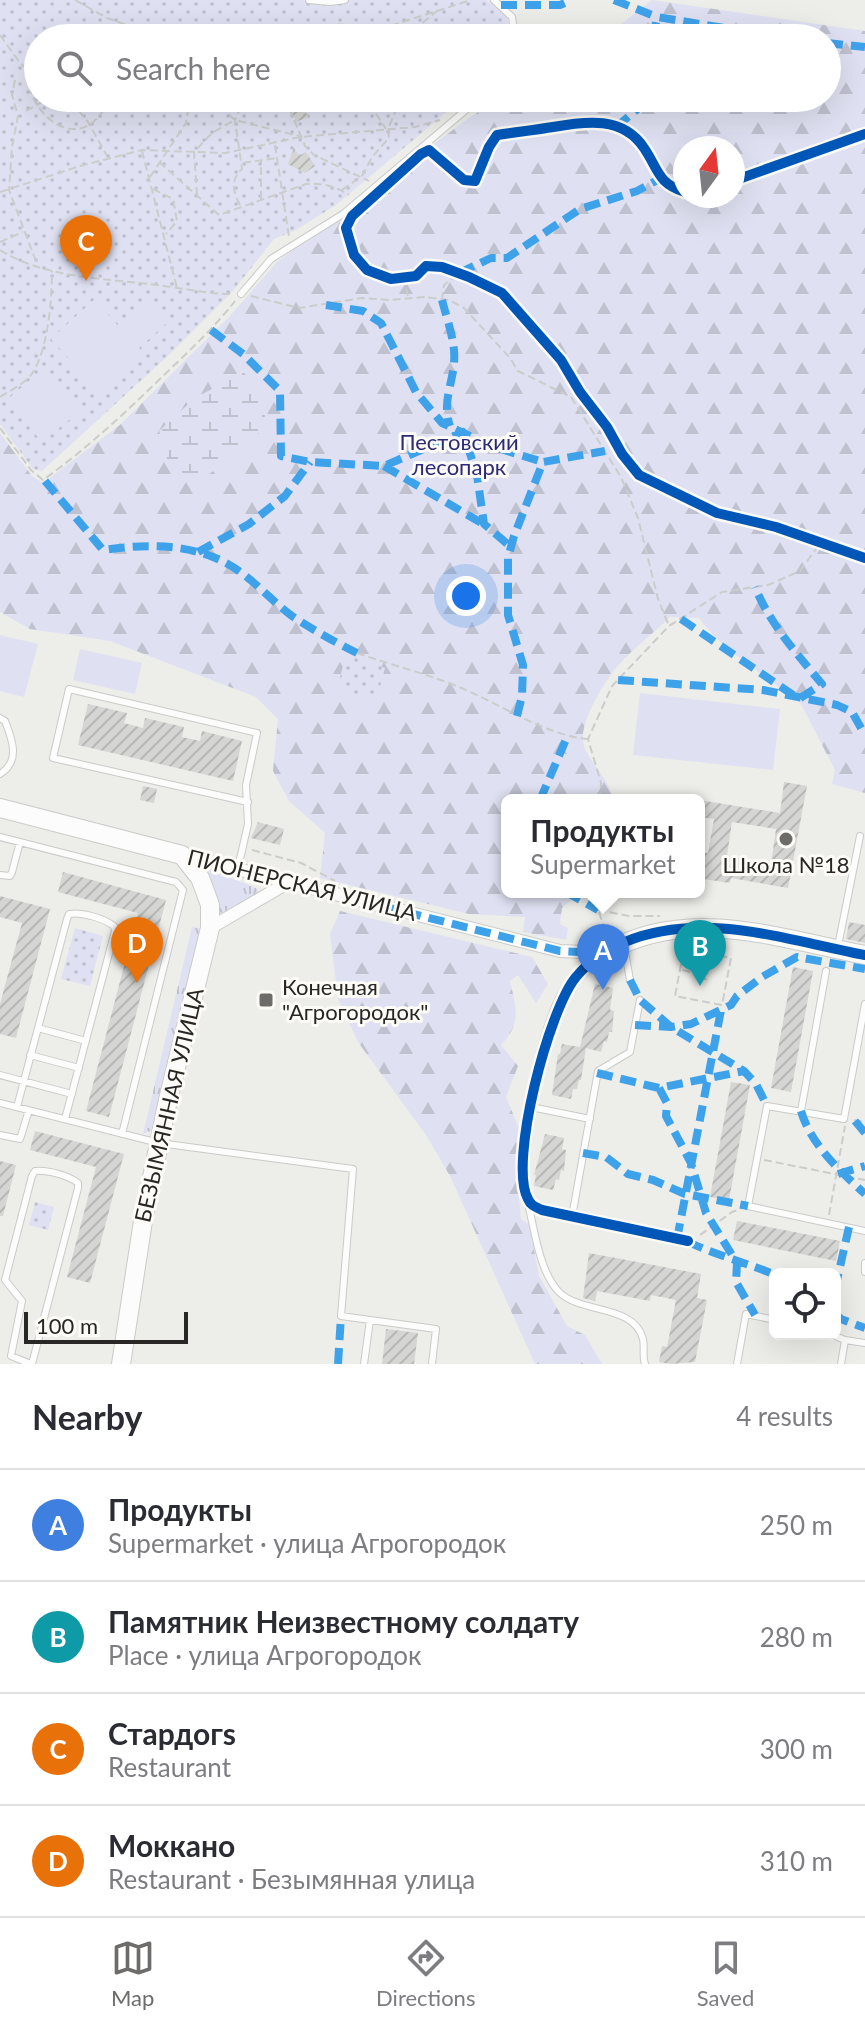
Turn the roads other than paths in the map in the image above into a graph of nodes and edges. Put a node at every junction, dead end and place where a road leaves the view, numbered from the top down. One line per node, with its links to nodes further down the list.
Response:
1 (309, 0): 2 (lane)
2 (345, 0)
3 (497, 0): 4 (lane)
4 (513, 24)
5 (464, 112): 6 (lane)
6 (241, 294)
7 (0, 718): 8 (lane)
8 (0, 774)
9 (248, 802): 9 (lane); 15 (lane)
10 (0, 808): 14 (street, ПИОНЕРСКАЯ УЛИЦА)
11 (860, 836): 20 (lane)
12 (0, 837): 13 (lane)
13 (20, 842): 16 (lane); 40 (lane)
14 (182, 855): 15 (street, ПИОНЕРСКАЯ УЛИЦА); 18 (street, БЕЗЫМЯННАЯ УЛИЦА)
15 (238, 869): 17 (street, ПИОНЕРСКАЯ УЛИЦА)
16 (0, 875)
17 (289, 882): 18 (street); 19 (street, ПИОНЕРСКАЯ УЛИЦА)
18 (210, 928): 42 (street, БЕЗЫМЯННАЯ УЛИЦА)
19 (613, 948): 20 (street); 23 (lane); 35 (street)
20 (837, 950): 21 (street)
21 (865, 955)
22 (826, 971): 37 (lane)
23 (630, 980)
24 (640, 1000): 39 (lane)
25 (865, 1004): 37 (lane)
26 (38, 1028): 27 (lane); 27 (lane); 28 (lane)
27 (86, 1041): 29 (lane)
28 (30, 1055): 29 (lane); 31 (lane)
29 (79, 1068): 32 (lane)
30 (0, 1075): 31 (lane)
31 (23, 1082): 32 (lane); 34 (lane)
32 (72, 1094): 38 (lane)
33 (0, 1103): 34 (lane)
34 (17, 1107): 36 (lane)
35 (531, 1107): 39 (lane); 43 (street)
36 (29, 1110): 38 (lane); 41 (lane)
37 (801, 1111): 45 (lane)
38 (65, 1119): 40 (lane)
39 (590, 1119): 44 (lane)
40 (122, 1134): 42 (lane)
41 (0, 1135)
42 (159, 1143): 50 (lane); 55 (street, БЕЗЫМЯННАЯ УЛИЦА)
43 (527, 1198): 44 (street); 58 (lane)
44 (572, 1217): 46 (street)
45 (865, 1231)
46 (693, 1239)
47 (865, 1263): 48 (lane)
48 (865, 1272)
49 (769, 1319): 59 (lane)
50 (370, 1320): 56 (lane); 57 (lane)
51 (841, 1338): 52 (lane)
52 (845, 1340): 53 (lane); 60 (lane)
53 (865, 1343)
54 (31, 1364): 54 (lane)
55 (121, 1364)
56 (364, 1364)
57 (432, 1364)
58 (645, 1364)
59 (737, 1364)
60 (841, 1364)

